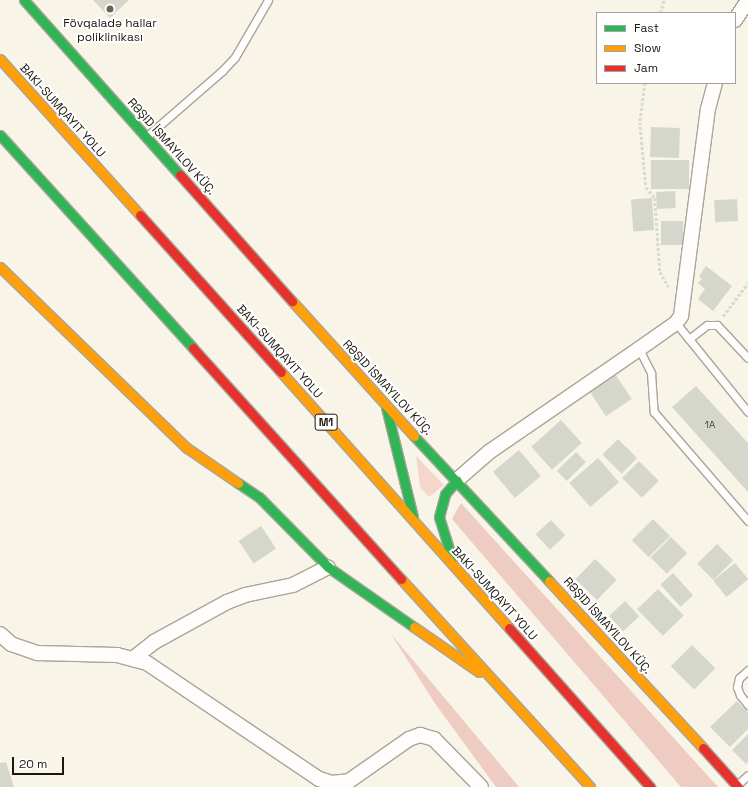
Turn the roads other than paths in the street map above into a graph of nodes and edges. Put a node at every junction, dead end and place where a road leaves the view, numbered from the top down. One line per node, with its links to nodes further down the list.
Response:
1 (24, 0): 8 (main road)
2 (268, 0): 8 (lane)
3 (748, 1): 4 (street)
4 (736, 19)
5 (0, 59): 17 (main road, M1)
6 (715, 84): 10 (street)
7 (0, 135): 24 (main road)
8 (146, 137): 14 (main road)
9 (0, 267): 19 (main road)
10 (676, 323): 11 (lane); 12 (street)
11 (689, 339): 13 (lane); 15 (lane)
12 (639, 349): 16 (street); 18 (lane)
13 (748, 358)
14 (386, 407): 16 (main road); 17 (main road)
15 (748, 412)
16 (457, 480): 20 (main road); 28 (main road)
17 (414, 520): 20 (main road, M1)
18 (748, 521)
19 (328, 567): 22 (street); 24 (main road)
20 (458, 574): 31 (main road, M1)
21 (0, 634): 22 (street)
22 (135, 658): 29 (street)
23 (748, 670): 25 (lane)
24 (500, 687): 26 (main road); 30 (main road)
25 (748, 704)
26 (559, 768)
27 (748, 775): 28 (lane)
28 (737, 786)
29 (481, 787)
30 (590, 787)
31 (650, 787)

